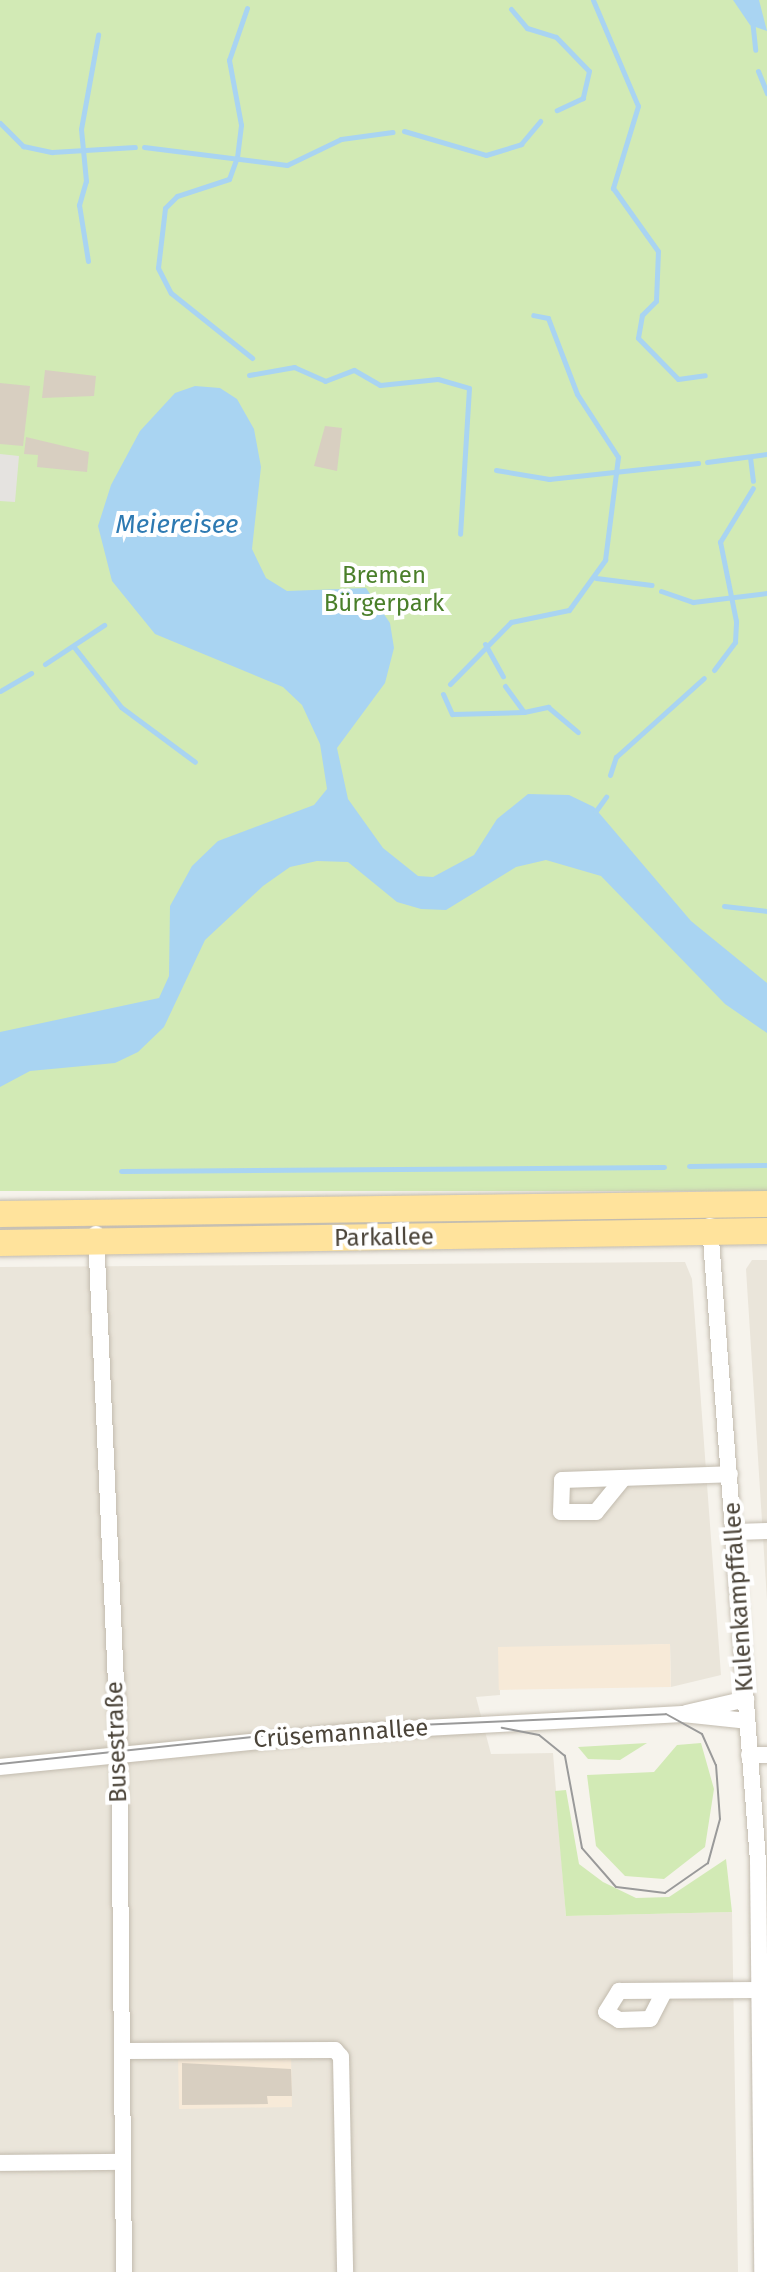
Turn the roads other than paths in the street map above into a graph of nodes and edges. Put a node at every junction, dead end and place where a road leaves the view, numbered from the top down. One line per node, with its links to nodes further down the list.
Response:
1 (709, 1204): 2 (main road, Parkallee); 3 (main road, Parkallee); 6 (street, Kulenkampffallee)
2 (767, 1204)
3 (96, 1213): 4 (main road, Parkallee); 7 (street, Busestraße)
4 (0, 1214)
5 (767, 1231): 6 (main road, Parkallee)
6 (710, 1232): 7 (main road, Parkallee); 9 (street, Kulenkampffallee)
7 (97, 1242): 8 (main road, Parkallee); 16 (street, Busestraße)
8 (0, 1243)
9 (730, 1474): 10 (street); 12 (street, Kulenkampffallee)
10 (622, 1480)
11 (767, 1531): 12 (street)
12 (735, 1532): 13 (street, Kulenkampffallee)
13 (746, 1699): 14 (street, Crüsemannallee); 15 (street, Kulenkampffallee)
14 (683, 1714): 15 (street, Crüsemannallee); 16 (street, Crüsemannallee)
15 (747, 1721): 17 (street, Kulenkampffallee)
16 (119, 1754): 19 (street, Crüsemannallee); 22 (street, Busestraße)
17 (749, 1755): 18 (street); 20 (street, Kulenkampffallee)
18 (767, 1755)
19 (0, 1767)
20 (758, 1990): 21 (street); 27 (street, Kulenkampffallee)
21 (664, 1992)
22 (124, 2051): 23 (street, Busestraße); 26 (street)
23 (123, 2162): 24 (street); 25 (street, Busestraße)
24 (0, 2163)
25 (124, 2272)
26 (345, 2272)
27 (762, 2272)

